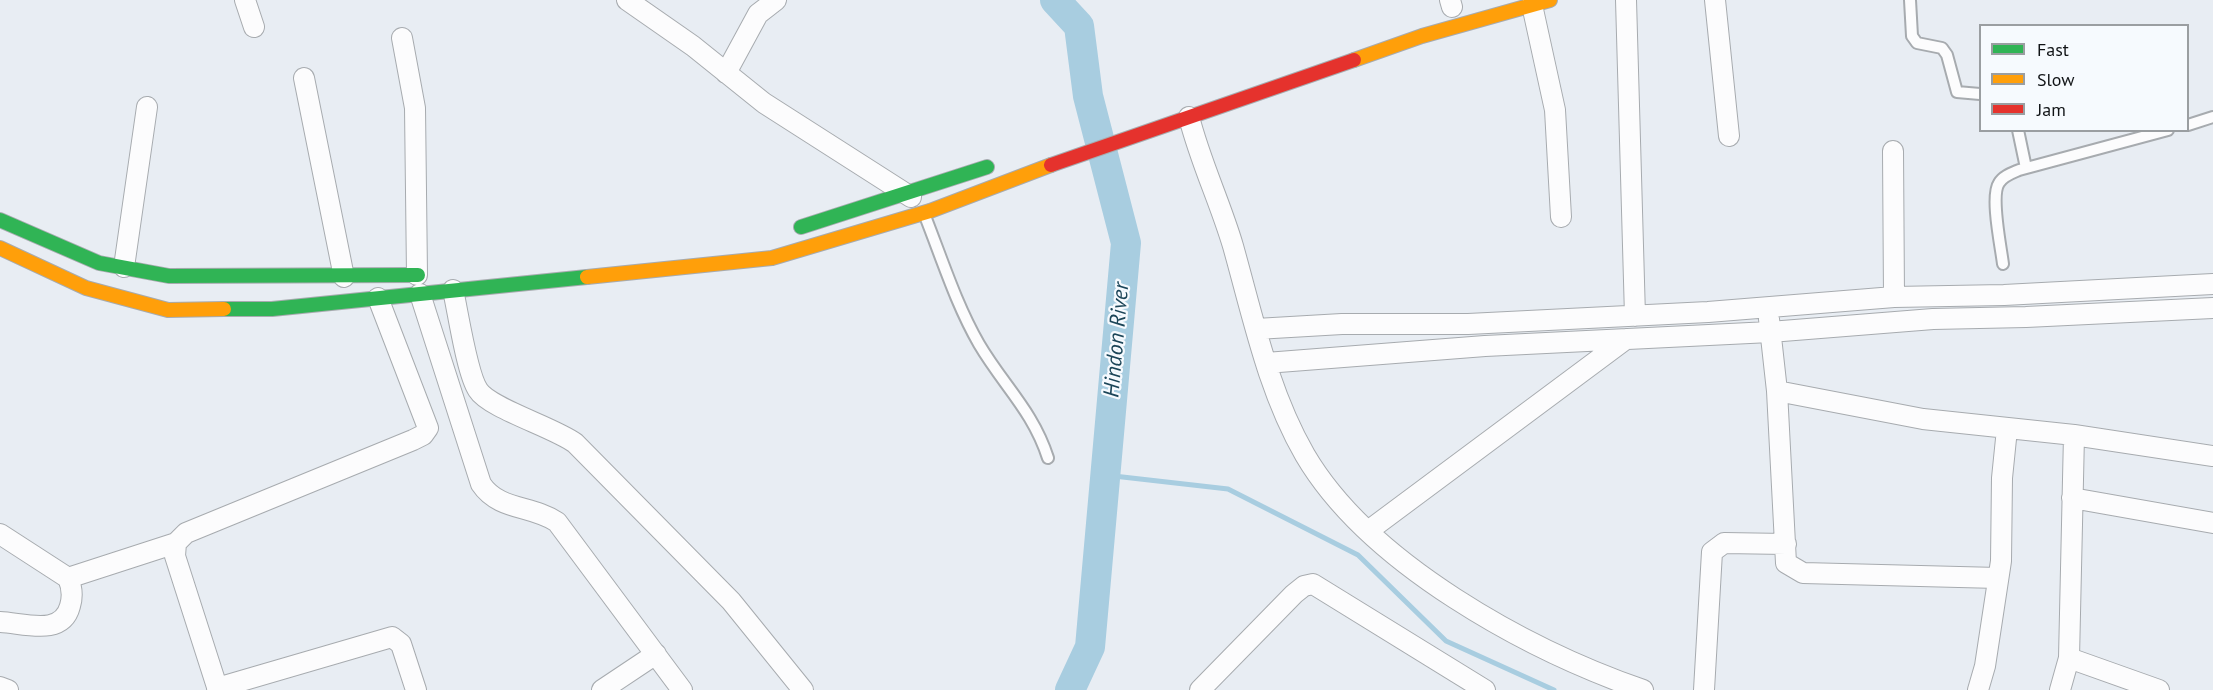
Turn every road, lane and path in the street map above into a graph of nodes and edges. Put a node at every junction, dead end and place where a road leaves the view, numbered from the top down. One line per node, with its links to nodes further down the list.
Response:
1 (245, 0): 8 (street)
2 (627, 0): 12 (street)
3 (776, 0): 12 (street)
4 (1626, 0): 44 (street)
5 (1715, 0): 21 (street)
6 (1910, 0): 14 (lane)
7 (1541, 2): 11 (main road); 28 (street)
8 (254, 27)
9 (1390, 30): 11 (main road)
10 (402, 38): 38 (street)
11 (1396, 45): 17 (main road)
12 (726, 73): 25 (street)
13 (304, 78): 36 (street)
14 (1979, 94)
15 (147, 107): 34 (street)
16 (2213, 117): 18 (lane)
17 (1186, 118): 27 (main road); 47 (street)
18 (2189, 124)
19 (2018, 132): 24 (lane)
20 (2161, 132): 24 (lane)
21 (1728, 136)
22 (1893, 151): 40 (street)
23 (1004, 162): 25 (main road)
24 (2026, 168): 33 (lane)
25 (906, 194): 26 (main road); 27 (street)
26 (859, 208): 30 (main road); 31 (main road)
27 (927, 212): 30 (main road); 52 (lane)
28 (1561, 217)
29 (0, 220): 34 (main road)
30 (864, 231): 39 (main road)
31 (785, 232)
32 (0, 248): 41 (main road)
33 (2003, 264)
34 (124, 267): 36 (main road)
35 (437, 274): 38 (main road)
36 (344, 278): 38 (main road)
37 (2213, 284): 42 (street)
38 (419, 285): 39 (main road); 41 (main road); 62 (street)
39 (453, 290): 70 (street)
40 (1894, 297): 42 (street); 45 (street)
41 (378, 298): 57 (street)
42 (2010, 307): 43 (street); 45 (street)
43 (2213, 308)
44 (1635, 316): 45 (street); 47 (street)
45 (1769, 320): 46 (street); 48 (street)
46 (1626, 339): 47 (street); 55 (street)
47 (1261, 345): 55 (street)
48 (1777, 391): 49 (street); 58 (street)
49 (2007, 429): 50 (street); 60 (street)
50 (2074, 435): 51 (street); 53 (street)
51 (2213, 456)
52 (1048, 458)
53 (2073, 498): 54 (street); 63 (street)
54 (2213, 523)
55 (1368, 531): 73 (street)
56 (0, 534): 59 (street)
57 (176, 543): 59 (street); 65 (street)
58 (1786, 544): 60 (street); 74 (street)
59 (68, 578): 61 (street)
60 (1998, 578): 75 (street)
61 (0, 622)
62 (656, 654): 68 (street); 69 (street)
63 (2069, 658): 76 (street); 77 (street)
64 (0, 687): 66 (street)
65 (217, 689): 67 (street)
66 (8, 690)
67 (416, 690)
68 (602, 690)
69 (682, 690)
70 (803, 690)
71 (1200, 690): 72 (street)
72 (1485, 690)
73 (1643, 690)
74 (1704, 690)
75 (1978, 690)
76 (2060, 690)
77 (2159, 690)

